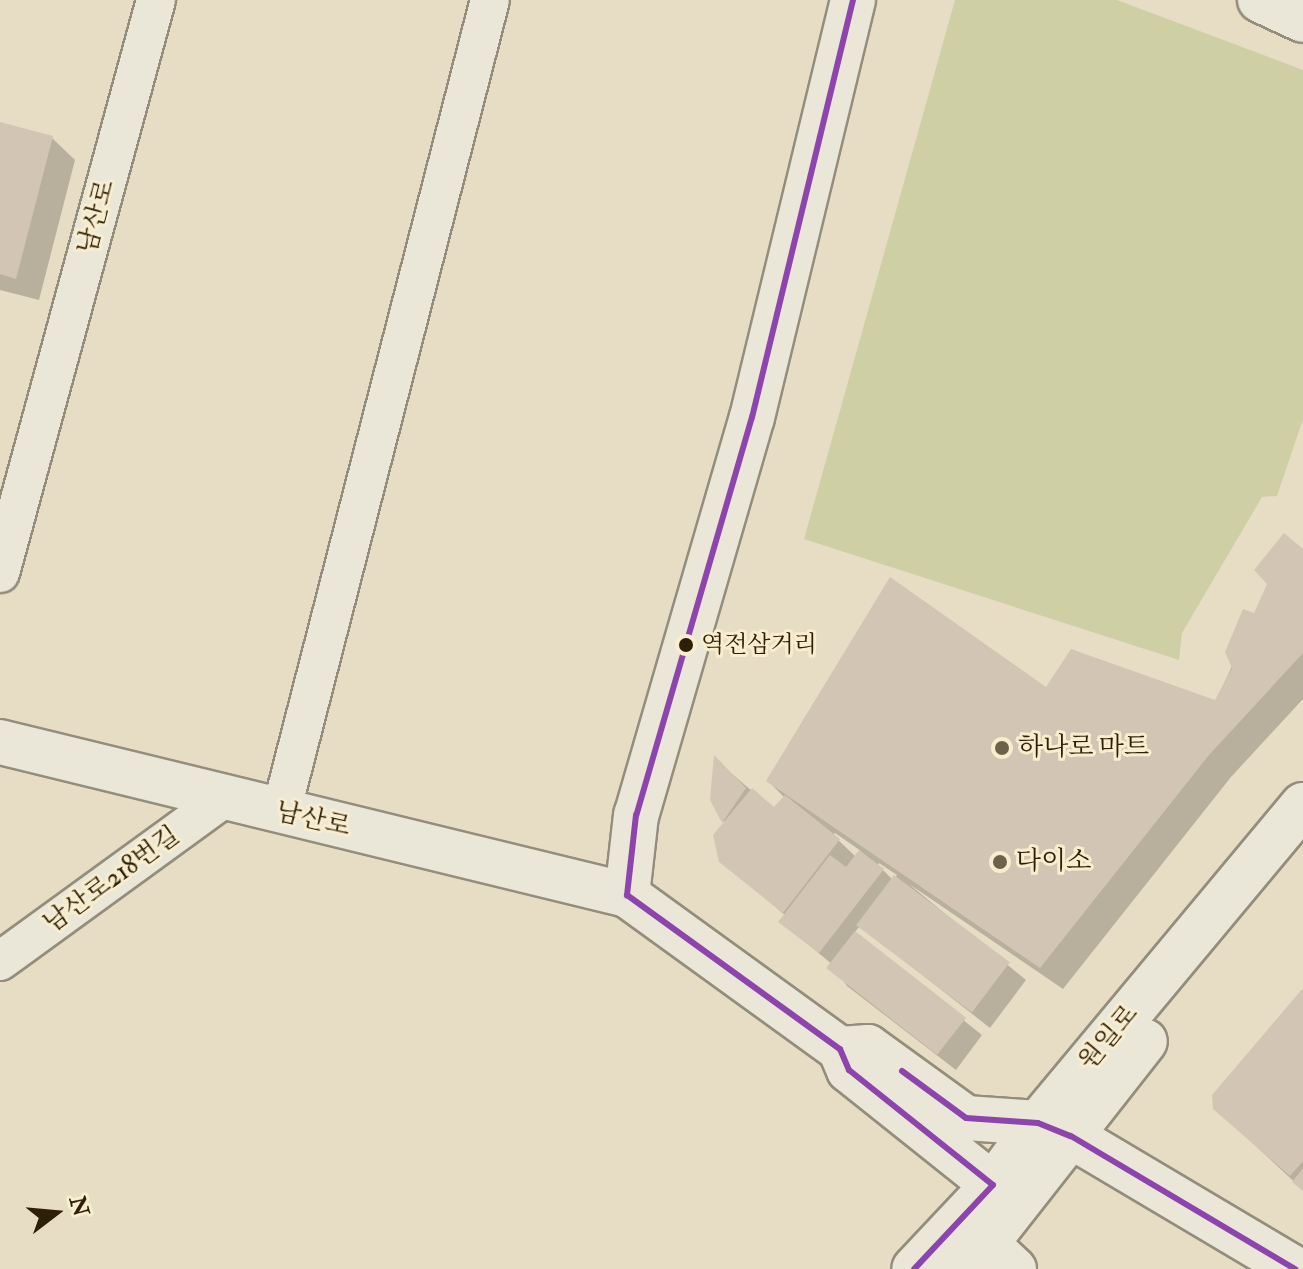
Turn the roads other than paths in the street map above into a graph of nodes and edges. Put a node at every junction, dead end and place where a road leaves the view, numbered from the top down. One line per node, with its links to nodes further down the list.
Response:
1 (156, 0): 6 (street, 남산로)
2 (490, 0): 10 (street)
3 (853, 0): 12 (main road)
4 (1260, 0): 5 (main road)
5 (1303, 20)
6 (0, 573)
7 (0, 742): 8 (main road, 남산로)
8 (223, 799): 10 (main road, 남산로); 13 (street, 남산로218번길)
9 (1303, 805): 15 (main road, 원일로)
10 (281, 812): 12 (main road, 남산로)
11 (1303, 849): 15 (main road, 원일로)
12 (627, 895): 14 (main road)
13 (0, 961)
14 (840, 1049): 15 (main road); 16 (main road)
15 (1055, 1129): 16 (main road, 원일로); 17 (main road); 19 (main road)
16 (993, 1185): 17 (main road); 18 (main road, 원일로)
17 (988, 1261)
18 (914, 1269)
19 (1295, 1269)

